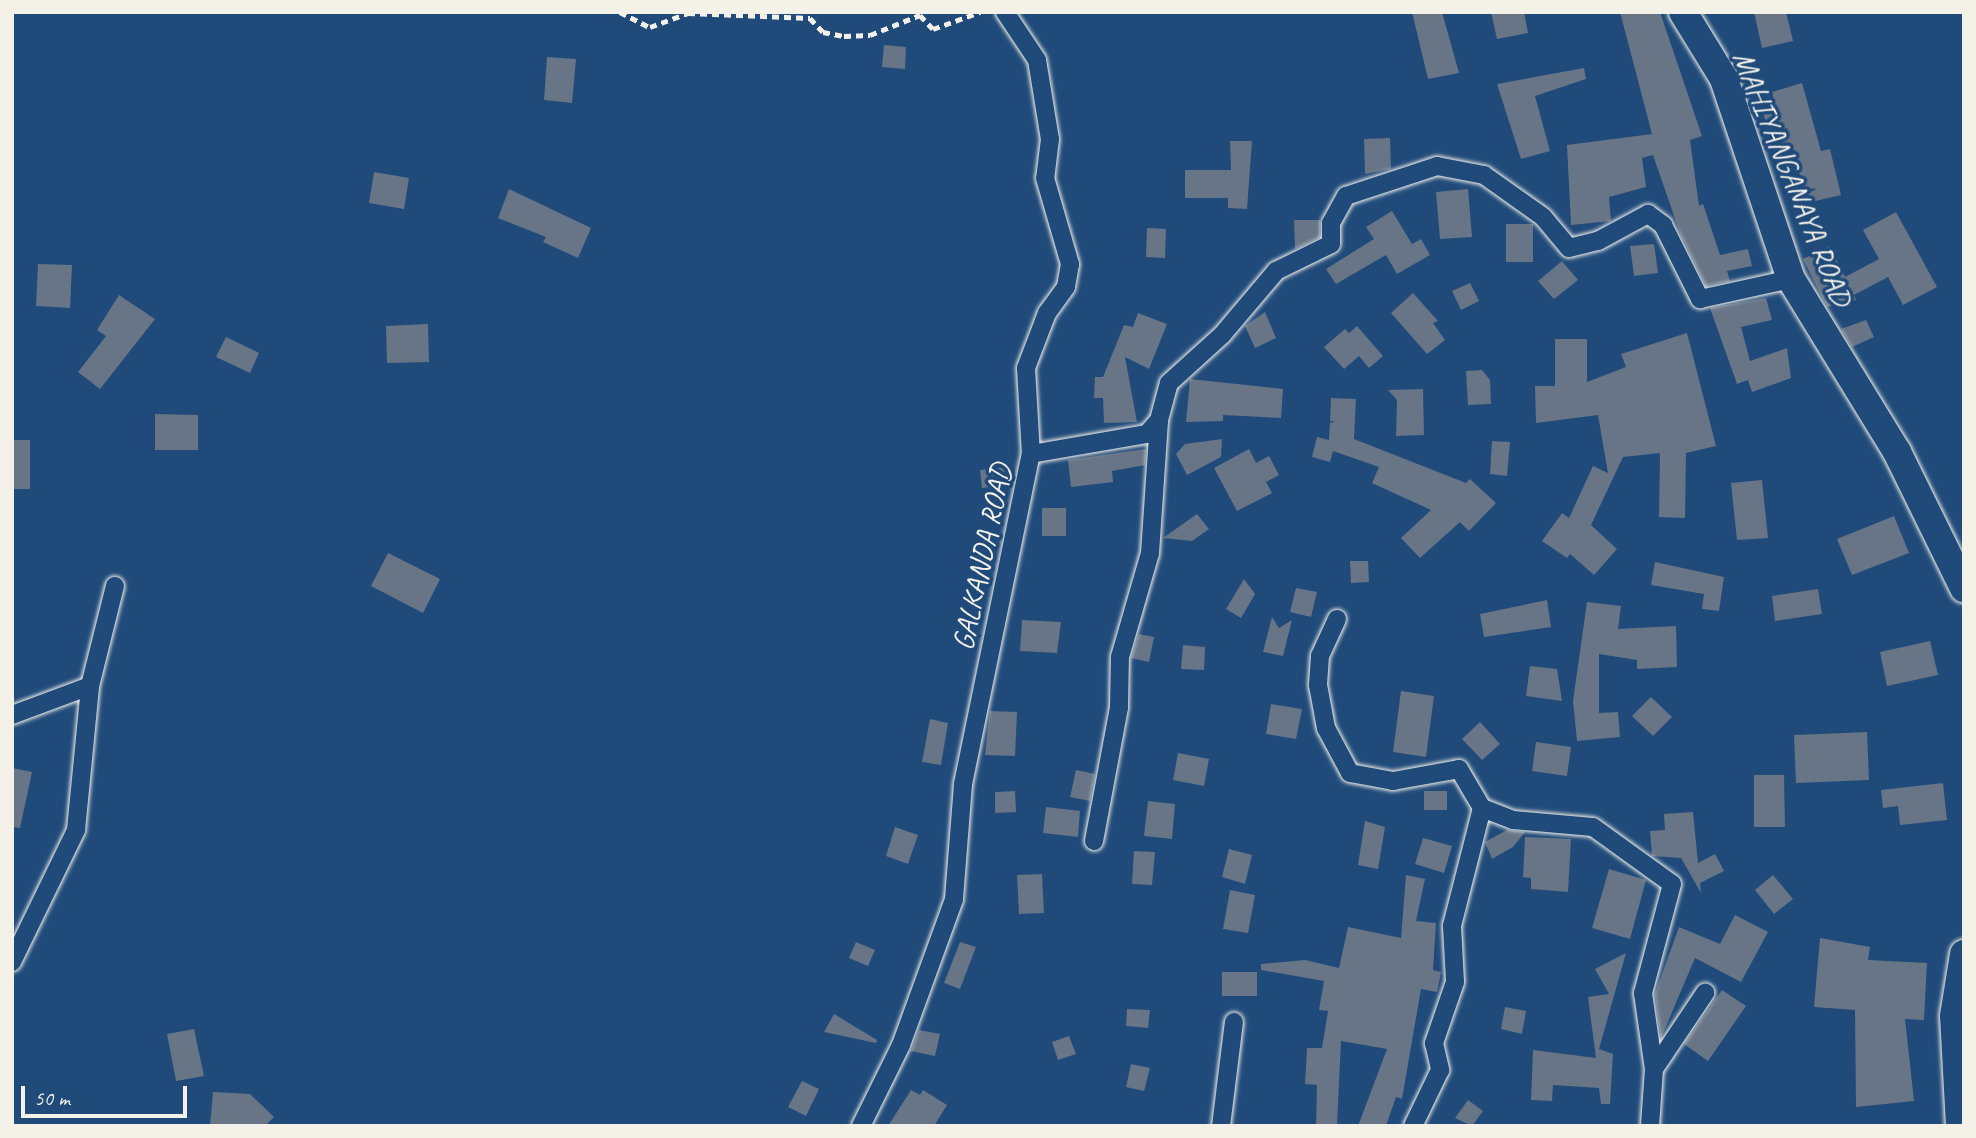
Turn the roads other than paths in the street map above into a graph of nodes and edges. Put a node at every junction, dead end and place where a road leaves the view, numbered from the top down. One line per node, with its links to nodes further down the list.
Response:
1 (1005, 12): 5 (street)
2 (1683, 12): 3 (main road, MAHIYANGANAYA ROAD)
3 (1791, 279): 4 (street); 7 (main road, MAHIYANGANAYA ROAD)
4 (1159, 420): 5 (street, GALKANDA ROAD); 12 (street)
5 (1031, 454): 18 (street, GALKANDA ROAD)
6 (115, 586): 9 (street)
7 (1964, 588)
8 (1337, 619): 11 (street)
9 (90, 686): 10 (street); 14 (street)
10 (12, 715)
11 (1482, 808): 17 (street); 20 (street)
12 (1094, 841)
13 (1964, 954): 22 (main road)
14 (12, 962)
15 (1705, 993): 17 (street)
16 (1234, 1022): 19 (street)
17 (1654, 1069): 21 (street)
18 (861, 1126)
19 (1221, 1126)
20 (1413, 1126)
21 (1650, 1126)
22 (1960, 1126)

